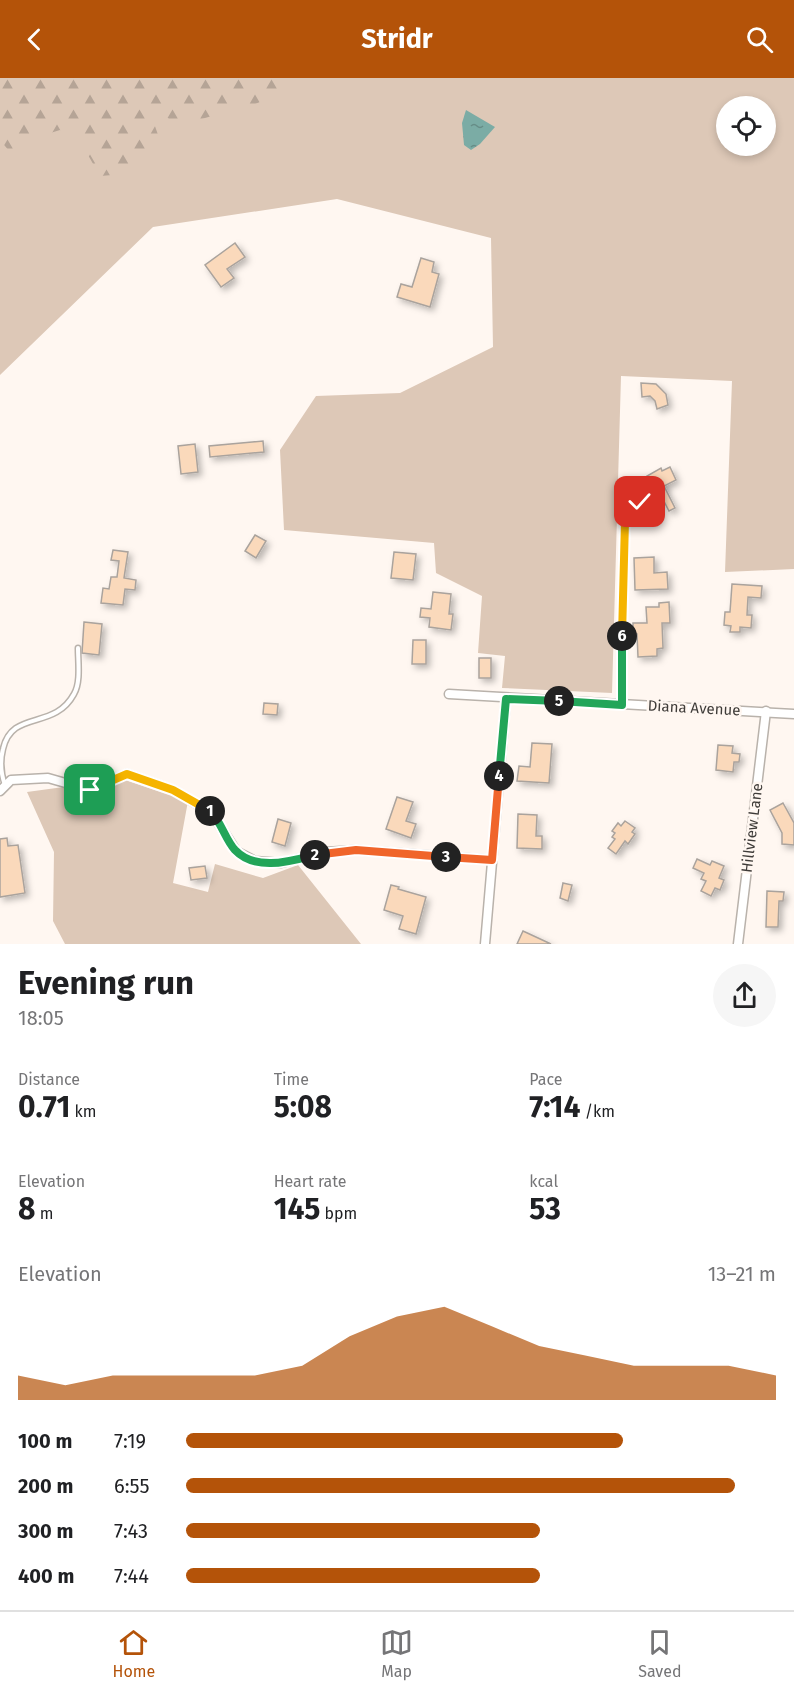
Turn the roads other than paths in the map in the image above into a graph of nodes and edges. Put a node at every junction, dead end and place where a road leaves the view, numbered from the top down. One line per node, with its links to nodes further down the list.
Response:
1 (635, 509): 5 (lane)
2 (78, 648): 8 (lane)
3 (449, 694): 4 (street, Diana Avenue)
4 (506, 699): 5 (street, Diana Avenue); 9 (street)
5 (622, 705): 6 (street, Diana Avenue)
6 (766, 711): 7 (street, Diana Avenue); 11 (street, Hillview Lane)
7 (794, 714)
8 (2, 788): 9 (street)
9 (492, 860): 10 (street)
10 (484, 944)
11 (738, 944)

